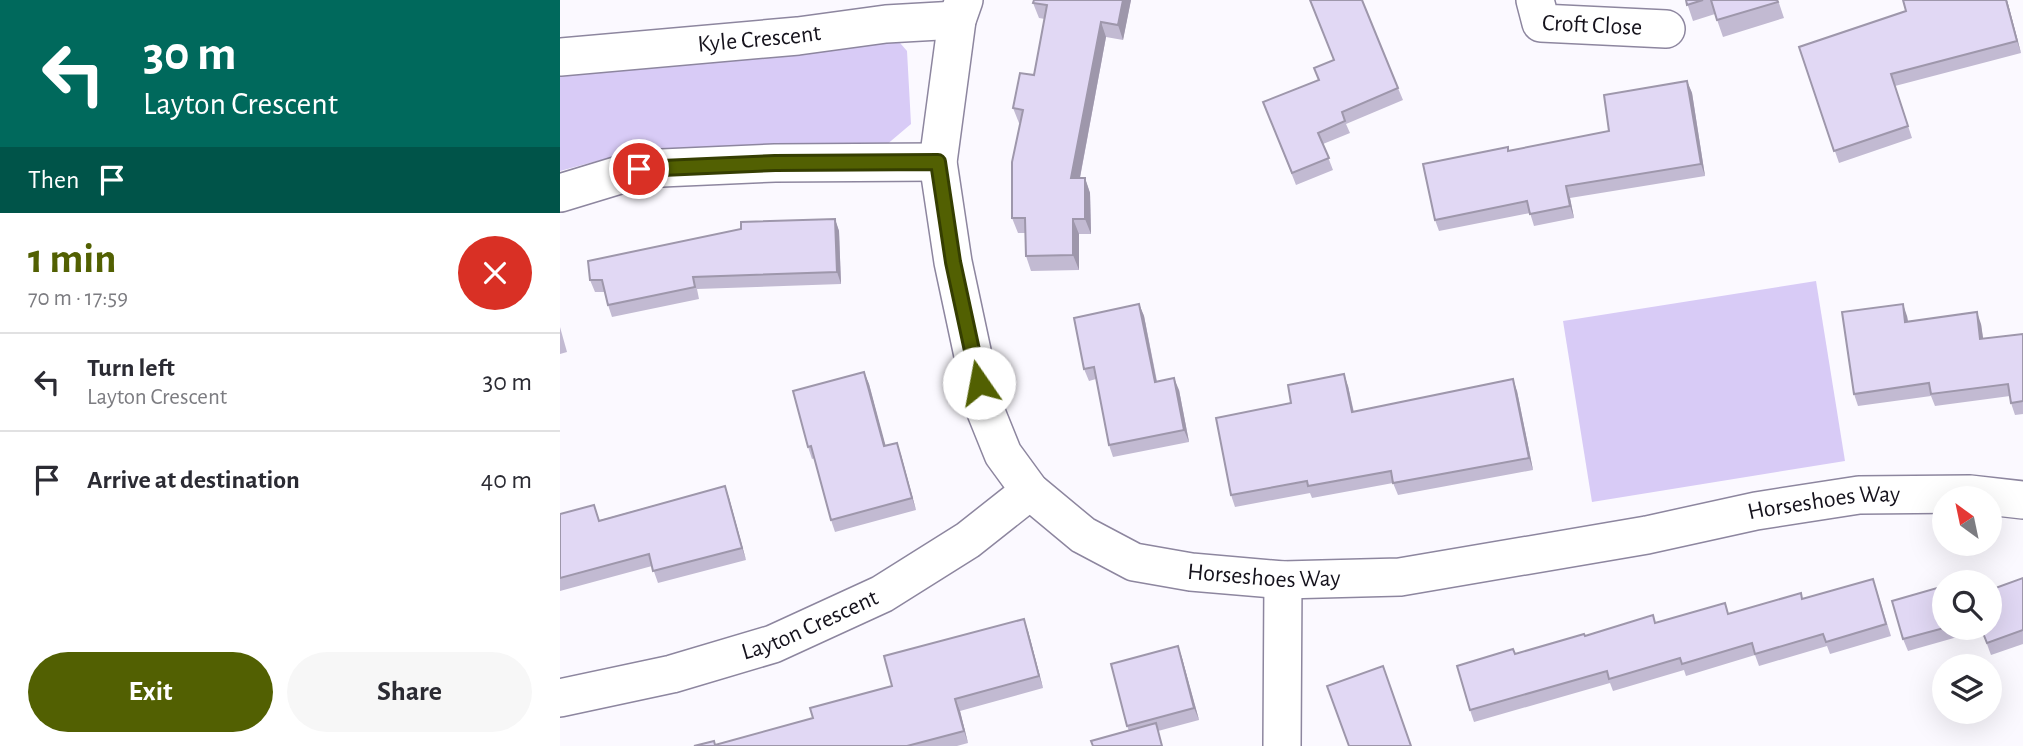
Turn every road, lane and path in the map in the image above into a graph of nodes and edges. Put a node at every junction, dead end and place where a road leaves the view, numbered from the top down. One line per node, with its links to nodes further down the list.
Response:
1 (1535, 0): 3 (street, Croft Close)
2 (960, 10): 4 (street, Kyle Crescent); 5 (street, Horseshoes Way)
3 (1666, 29)
4 (560, 57)
5 (938, 162): 6 (street); 7 (street, Horseshoes Way)
6 (560, 193)
7 (1030, 491): 9 (street, Horseshoes Way); 10 (street, Layton Crescent)
8 (2023, 500): 9 (street, Horseshoes Way)
9 (1283, 580): 11 (street)
10 (560, 698)
11 (1282, 746)

